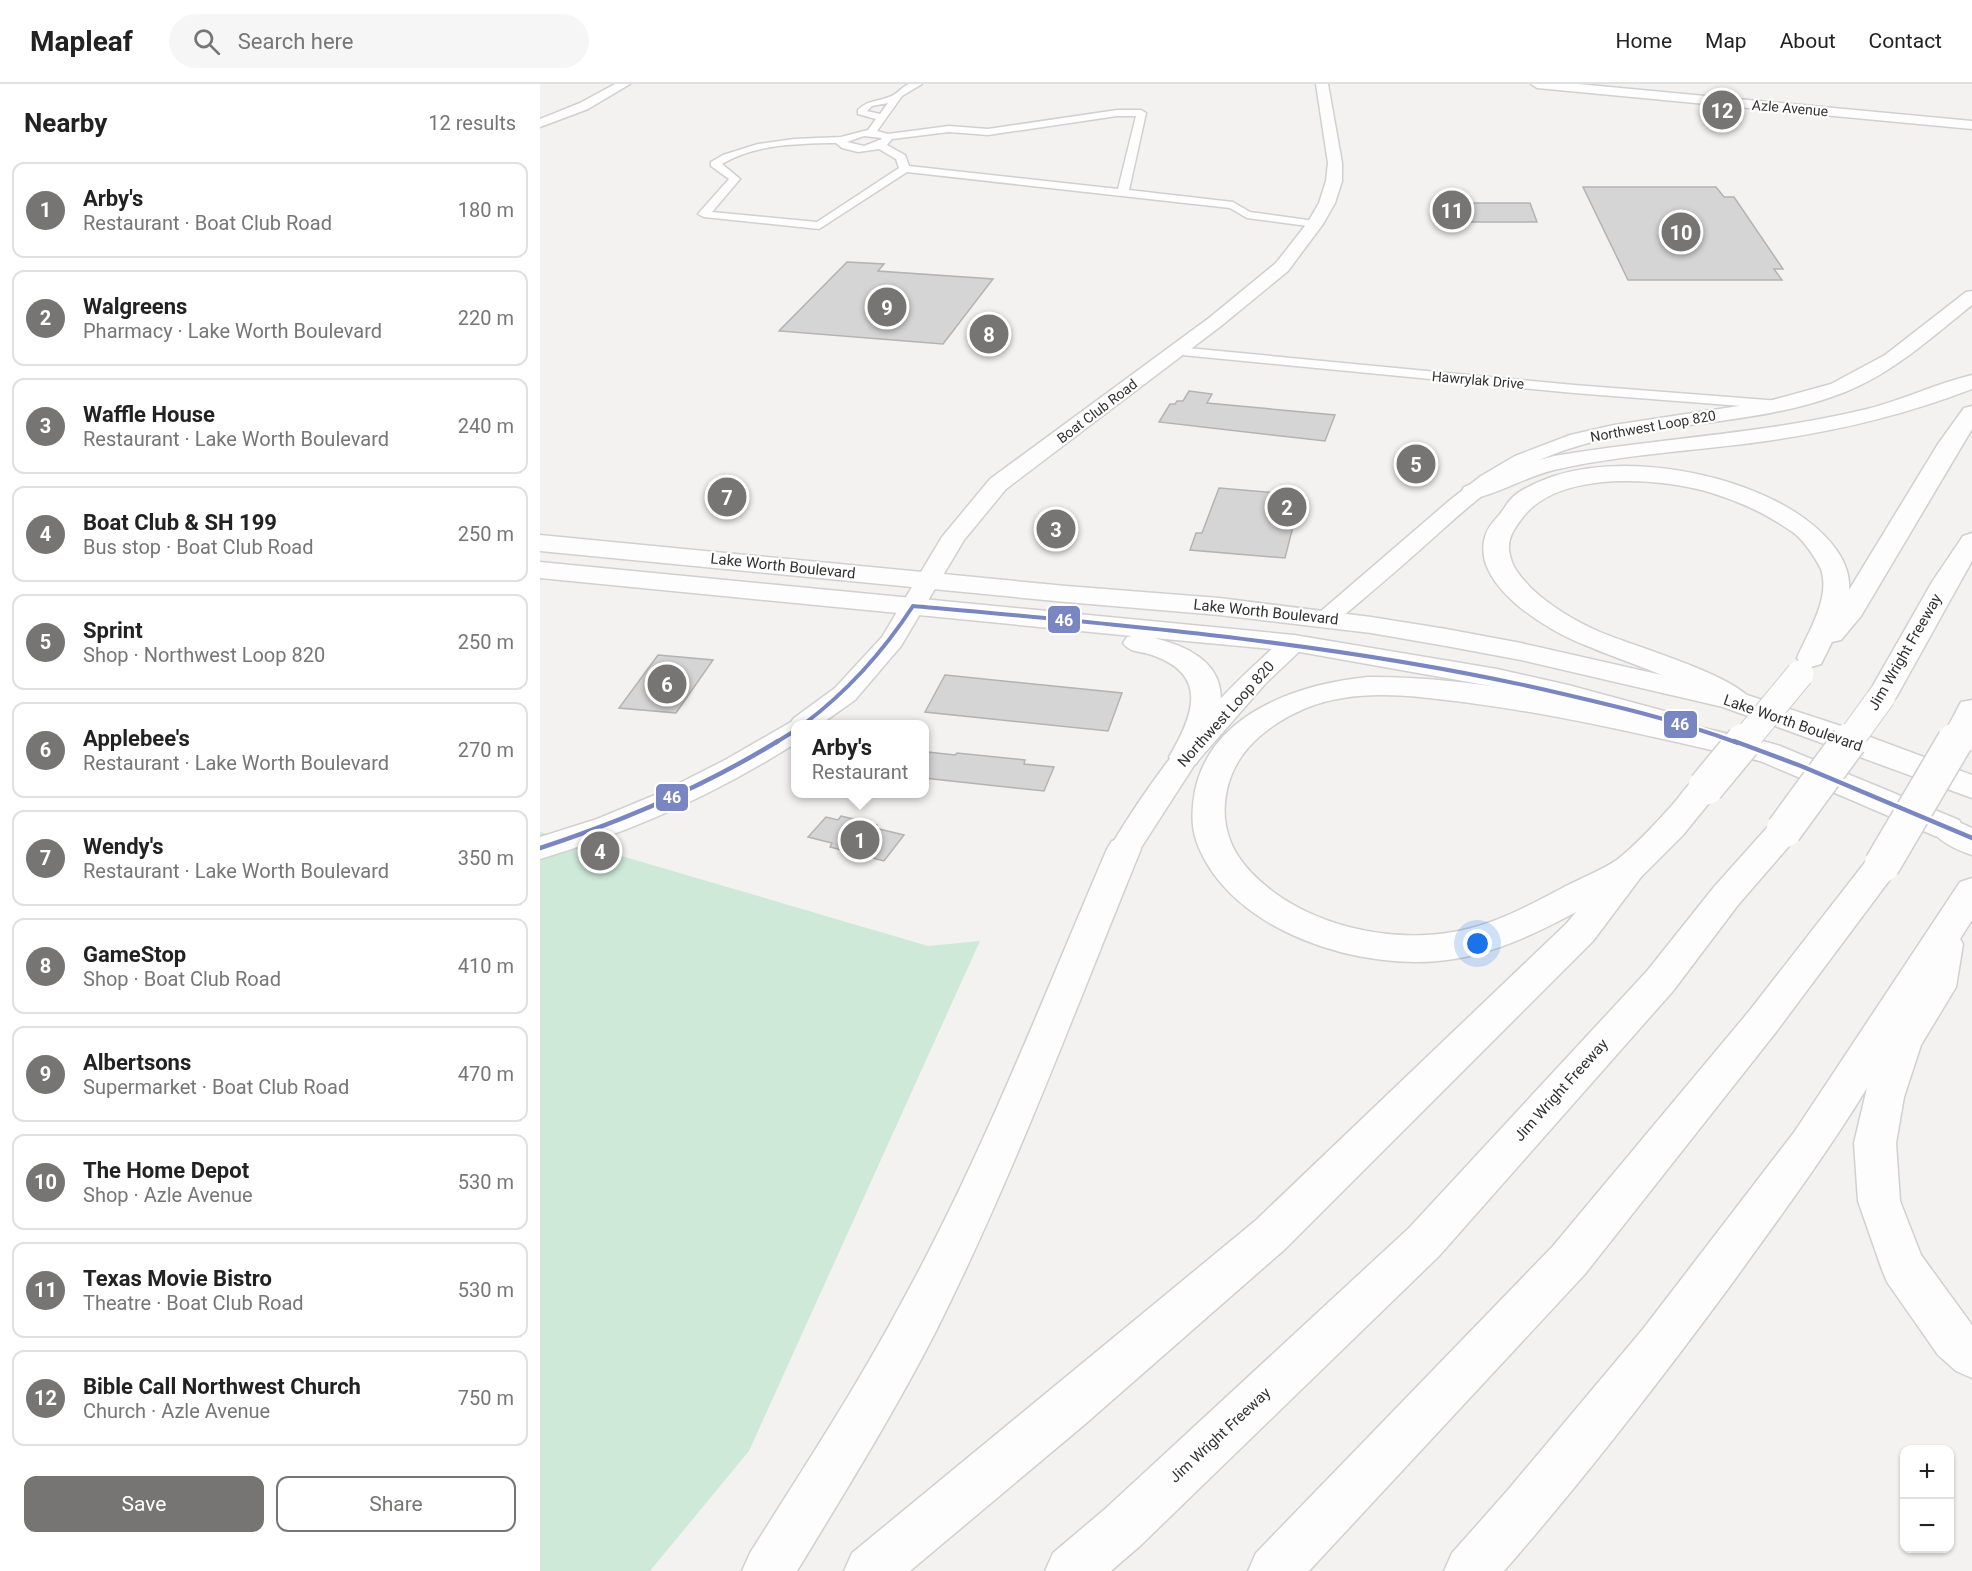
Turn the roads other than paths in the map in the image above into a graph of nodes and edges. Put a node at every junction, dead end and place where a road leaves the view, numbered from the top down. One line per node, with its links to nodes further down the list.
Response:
1 (624, 84): 13 (street)
2 (905, 84): 10 (street)
3 (918, 84): 9 (street)
4 (1537, 84): 7 (main road, Azle Avenue)
5 (1635, 84): 8 (main road, Azle Avenue)
6 (1324, 86): 21 (main road, Boat Club Road)
7 (1582, 86): 8 (main road, Azle Avenue)
8 (1660, 91): 11 (main road, Azle Avenue); 14 (main road, Azle Avenue)
9 (896, 99): 10 (street); 12 (street)
10 (885, 100): 12 (street); 12 (street)
11 (1972, 116)
12 (880, 117): 15 (street)
13 (540, 123)
14 (1972, 125)
15 (871, 133): 16 (street); 17 (street)
16 (887, 137): 18 (street); 20 (street)
17 (842, 140): 18 (street); 19 (street)
18 (879, 146): 19 (street)
19 (905, 169): 20 (street)
20 (1123, 192): 21 (street)
21 (1315, 224): 23 (main road, Boat Club Road)
22 (1972, 296): 25 (main road, Northwest Loop 820)
23 (1177, 351): 25 (street, Hawrylak Drive); 31 (main road, Boat Club Road)
24 (1972, 381): 27 (highway)
25 (1781, 405): 27 (main road, Northwest Loop 820)
26 (1972, 413): 36 (highway)
27 (1473, 492): 33 (main road, Northwest Loop 820)
28 (1972, 541): 52 (highway, Jim Wright Freeway, bridge)
29 (540, 543): 31 (highway, Lake Worth Boulevard)
30 (540, 570): 32 (highway, Lake Worth Boulevard)
31 (928, 581): 32 (main road, Boat Club Road); 33 (highway, Lake Worth Boulevard)
32 (913, 606): 34 (highway, Lake Worth Boulevard); 39 (main road, Boat Club Road)
33 (1326, 618): 37 (highway, Lake Worth Boulevard)
34 (1068, 622): 35 (highway, Lake Worth Boulevard); 42 (highway)
35 (1294, 643): 41 (highway, Lake Worth Boulevard); 42 (main road, Northwest Loop 820)
36 (1806, 666): 37 (highway); 47 (highway, bridge)
37 (1737, 701): 43 (highway, Lake Worth Boulevard)
38 (1968, 717): 53 (highway, bridge)
39 (809, 720)
40 (791, 733): 45 (main road)
41 (1769, 753): 44 (highway, Lake Worth Boulevard); 47 (highway)
42 (1185, 757): 46 (main road, Northwest Loop 820)
43 (1972, 787)
44 (1960, 835)
45 (540, 848)
46 (1124, 849): 50 (highway)
47 (1629, 868): 51 (highway)
48 (1961, 907): 49 (highway); 54 (highway)
49 (1972, 1355)
50 (768, 1571)
51 (870, 1571)
52 (1071, 1571)
53 (1274, 1571)
54 (1470, 1571)

